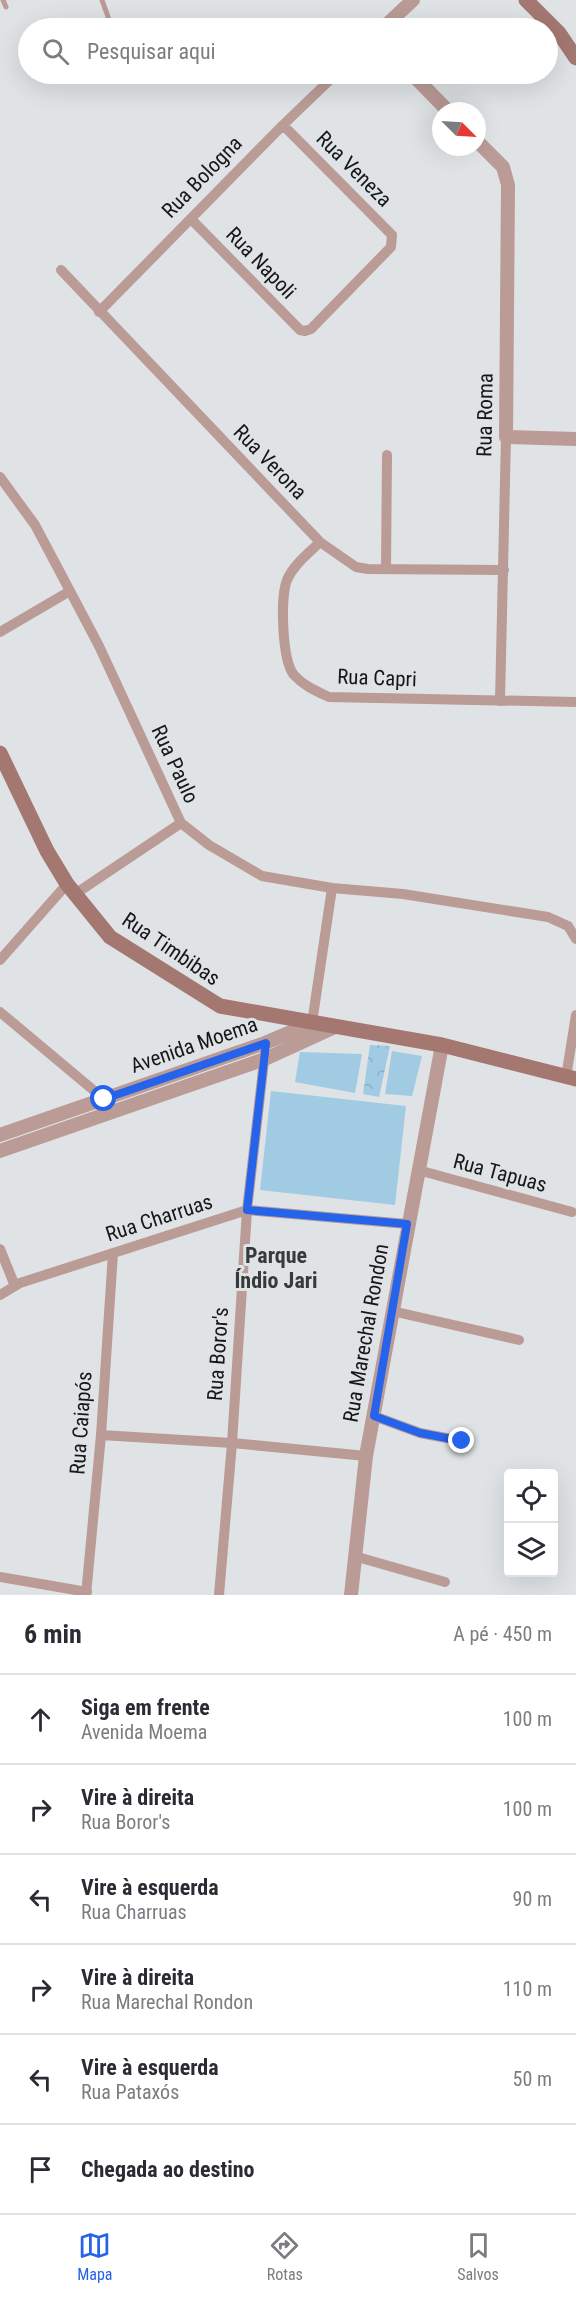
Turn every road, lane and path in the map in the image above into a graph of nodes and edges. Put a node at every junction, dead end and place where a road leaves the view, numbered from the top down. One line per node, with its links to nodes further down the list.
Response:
1 (3, 0): 5 (lane)
2 (102, 0): 6 (lane)
3 (413, 0): 7 (street)
4 (526, 0): 8 (main road)
5 (6, 7)
6 (108, 18)
7 (394, 18)
8 (544, 18)
9 (558, 32): 10 (main road)
10 (576, 58)
11 (326, 84): 14 (street, Rua Bologna)
12 (422, 84): 13 (street)
13 (439, 102)
14 (283, 125): 16 (street, Rua Bologna); 19 (street, Rua Veneza)
15 (486, 150): 20 (street, Rua Roma)
16 (191, 219): 18 (street, Rua Bologna); 19 (street, Rua Napoli)
17 (61, 270): 18 (street, Rua Verona)
18 (99, 312): 24 (street, Rua Verona)
19 (305, 331)
20 (506, 437): 21 (street); 26 (street, Rua Roma)
21 (576, 439)
22 (387, 455): 25 (street)
23 (0, 477): 27 (street, Rua Paulo)
24 (320, 542): 25 (street, Rua Verona); 29 (street, Rua Capri)
25 (386, 569): 26 (street, Rua Verona)
26 (504, 570): 29 (street, Rua Roma)
27 (70, 591): 28 (street); 32 (street, Rua Paulo)
28 (0, 632)
29 (500, 701): 30 (street, Rua Capri)
30 (576, 702)
31 (0, 753): 34 (main road, Rua Timbibas)
32 (181, 823): 33 (street, Rua Paulo); 34 (street)
33 (332, 888): 35 (street, Rua Paulo); 39 (street)
34 (71, 889): 36 (street); 39 (main road, Rua Timbibas)
35 (576, 939)
36 (0, 960)
37 (0, 1012): 45 (street)
38 (576, 1016): 44 (street)
39 (312, 1023): 40 (main road); 41 (street, Avenida Moema)
40 (335, 1027): 42 (main road); 43 (street, Avenida Moema)
41 (266, 1043): 43 (street, Rua Boror's); 45 (street, Avenida Moema)
42 (442, 1045): 44 (main road); 48 (street, Rua Marechal Rondon)
43 (265, 1059): 47 (street, Avenida Moema); 49 (street, Rua Boror's)
44 (571, 1078)
45 (104, 1099): 46 (street, Avenida Moema)
46 (0, 1136)
47 (0, 1151)
48 (418, 1170): 50 (street, Rua Tapuas); 51 (street, Rua Marechal Rondon)
49 (247, 1210): 51 (street, Rua Charruas); 53 (street, Rua Charruas); 61 (street, Rua Boror's)
50 (572, 1212)
51 (407, 1224): 56 (street, Rua Marechal Rondon)
52 (0, 1249): 54 (street)
53 (113, 1253): 54 (street, Rua Charruas); 59 (street, Rua Caiapós)
54 (15, 1287): 55 (street, Rua Charruas)
55 (0, 1295)
56 (392, 1311): 57 (street); 58 (street, Rua Marechal Rondon)
57 (519, 1340)
58 (374, 1416): 60 (street); 62 (street, Rua Marechal Rondon)
59 (101, 1435): 61 (street); 66 (street, Rua Caiapós)
60 (462, 1441)
61 (232, 1443): 62 (street); 67 (street, Rua Boror's)
62 (366, 1456): 63 (street, Rua Marechal Rondon)
63 (354, 1556): 65 (street); 68 (street, Rua Marechal Rondon)
64 (0, 1577): 66 (street)
65 (445, 1582)
66 (86, 1593)
67 (219, 1595)
68 (351, 1595)

